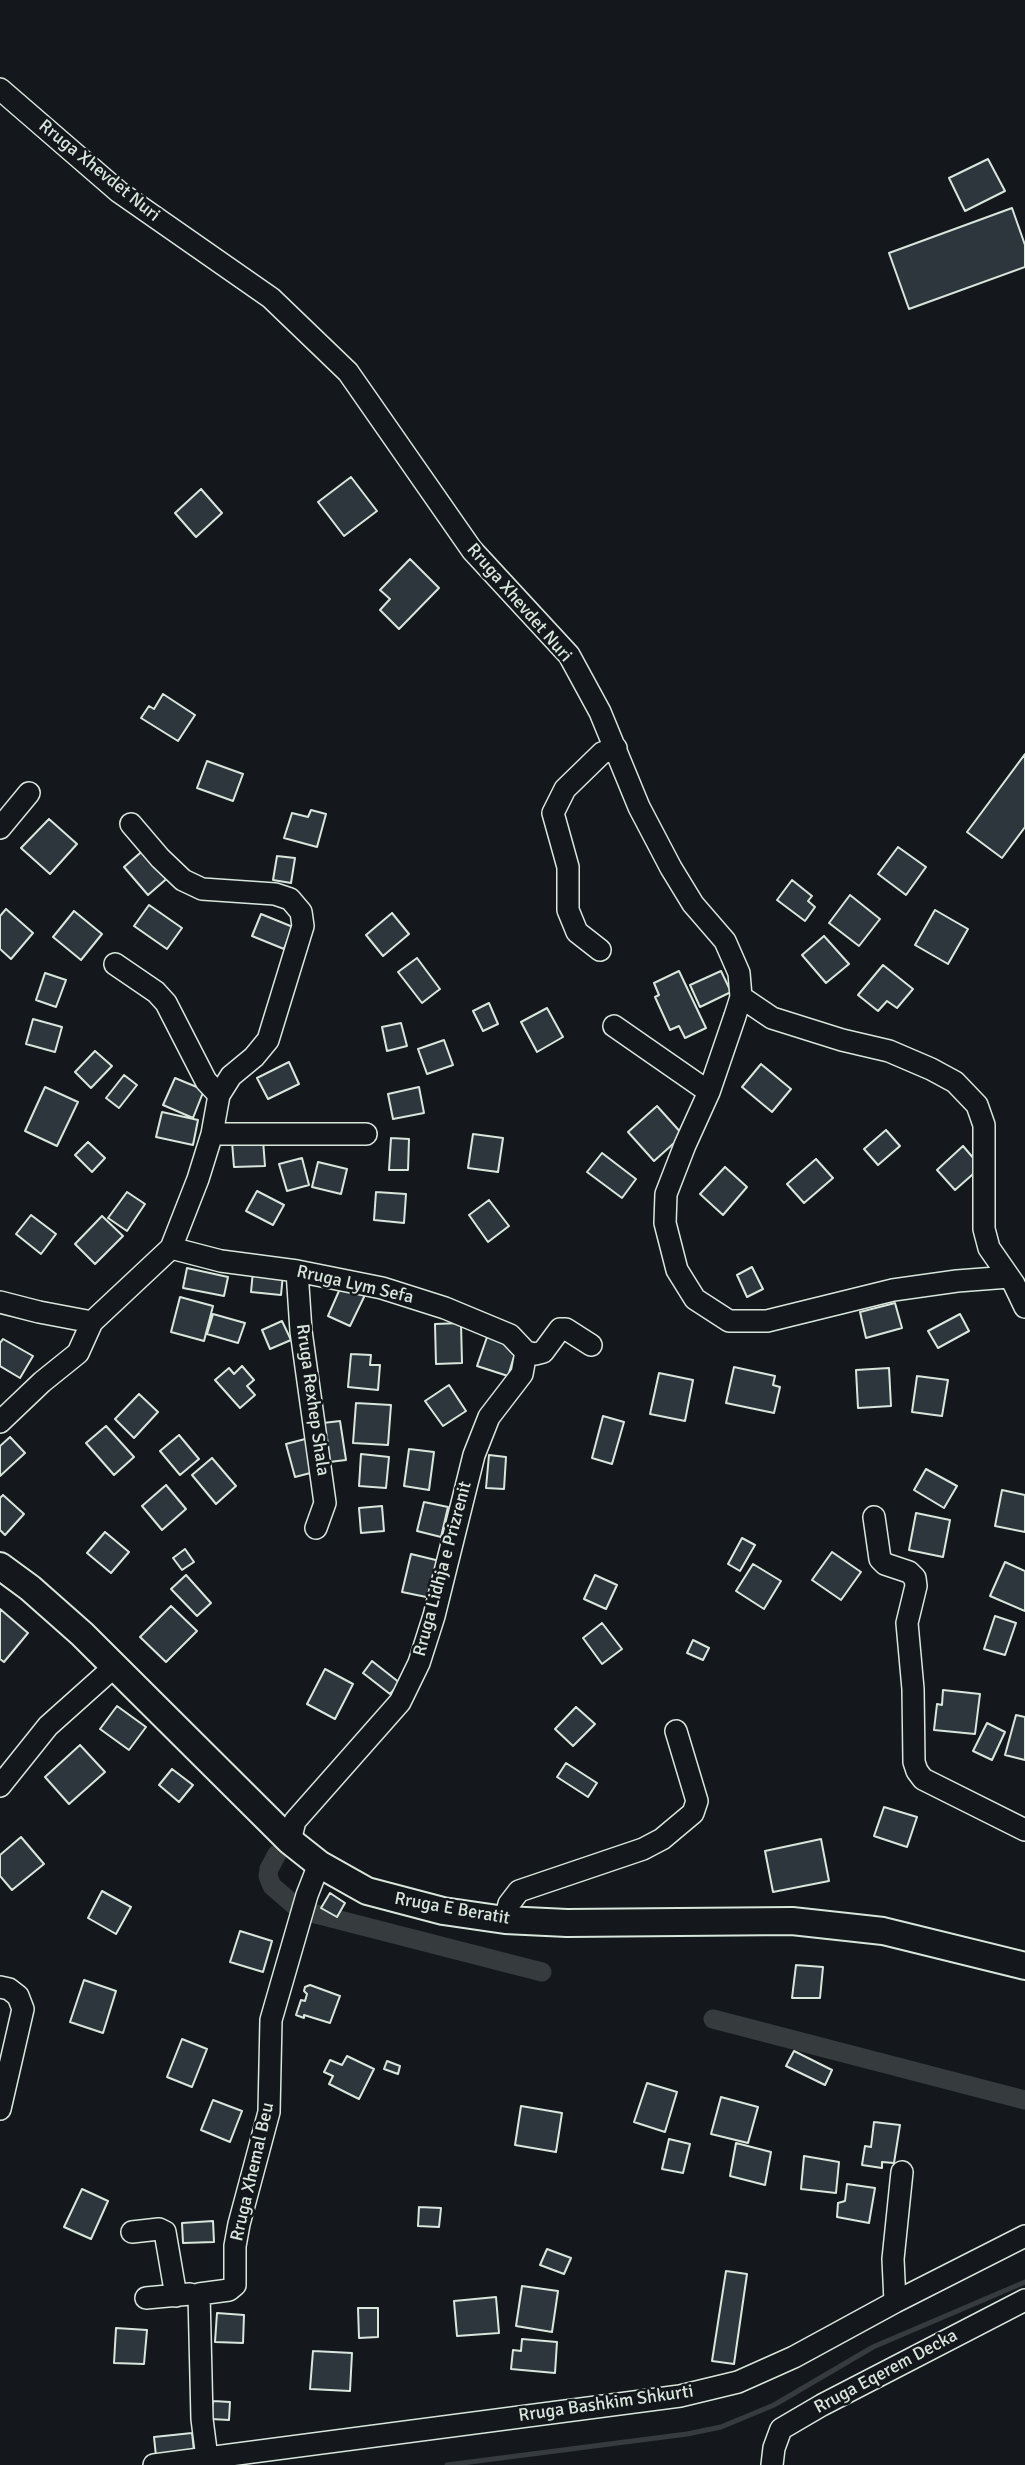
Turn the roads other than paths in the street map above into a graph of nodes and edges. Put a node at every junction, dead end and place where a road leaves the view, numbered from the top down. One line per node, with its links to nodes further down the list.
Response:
1 (0, 89): 2 (street, Rruga Xhevdet Nuri)
2 (616, 748): 6 (street); 8 (street, Rruga Xhevdet Nuri)
3 (29, 793): 5 (street)
4 (131, 824): 11 (street)
5 (0, 828)
6 (600, 950)
7 (115, 964): 11 (street)
8 (741, 997): 10 (street); 16 (street)
9 (614, 1026): 10 (street)
10 (709, 1092): 16 (street)
11 (219, 1095): 12 (street)
12 (212, 1134): 13 (street); 14 (street)
13 (366, 1134)
14 (171, 1248): 15 (street, Rruga Lym Sefa); 19 (street)
15 (298, 1271): 21 (street, Rruga Lym Sefa); 24 (street, Rruga Rexhep Shala)
16 (1009, 1277): 18 (street)
17 (0, 1302): 19 (street)
18 (1025, 1307)
19 (92, 1322): 22 (street)
20 (591, 1345): 21 (street)
21 (526, 1352): 30 (street, Rruga Lidhja e Prizrenit)
22 (0, 1422)
23 (874, 1517): 29 (street)
24 (316, 1528)
25 (0, 1566): 26 (main road, Rruga E Beratit)
26 (114, 1667): 28 (street); 30 (main road, Rruga E Beratit)
27 (676, 1731): 32 (street)
28 (0, 1786)
29 (1025, 1830)
30 (290, 1841): 31 (main road, Rruga E Beratit)
31 (319, 1864): 32 (main road, Rruga E Beratit); 39 (street, Rruga Xhemal Beu)
32 (505, 1920): 33 (main road, Rruga E Beratit)
33 (1025, 1966)
34 (0, 1987): 35 (street)
35 (0, 2109)
36 (902, 2172): 43 (street)
37 (132, 2232): 40 (street)
38 (1025, 2236): 43 (street, Rruga Bashkim Shkurti)
39 (199, 2294): 40 (street); 44 (street)
40 (176, 2295): 41 (street)
41 (146, 2298)
42 (1025, 2300): 46 (street, Rruga Eqerem Decka)
43 (895, 2302): 44 (street, Rruga Bashkim Shkurti)
44 (207, 2458): 45 (street, Rruga Bashkim Shkurti)
45 (154, 2465)
46 (772, 2465)

